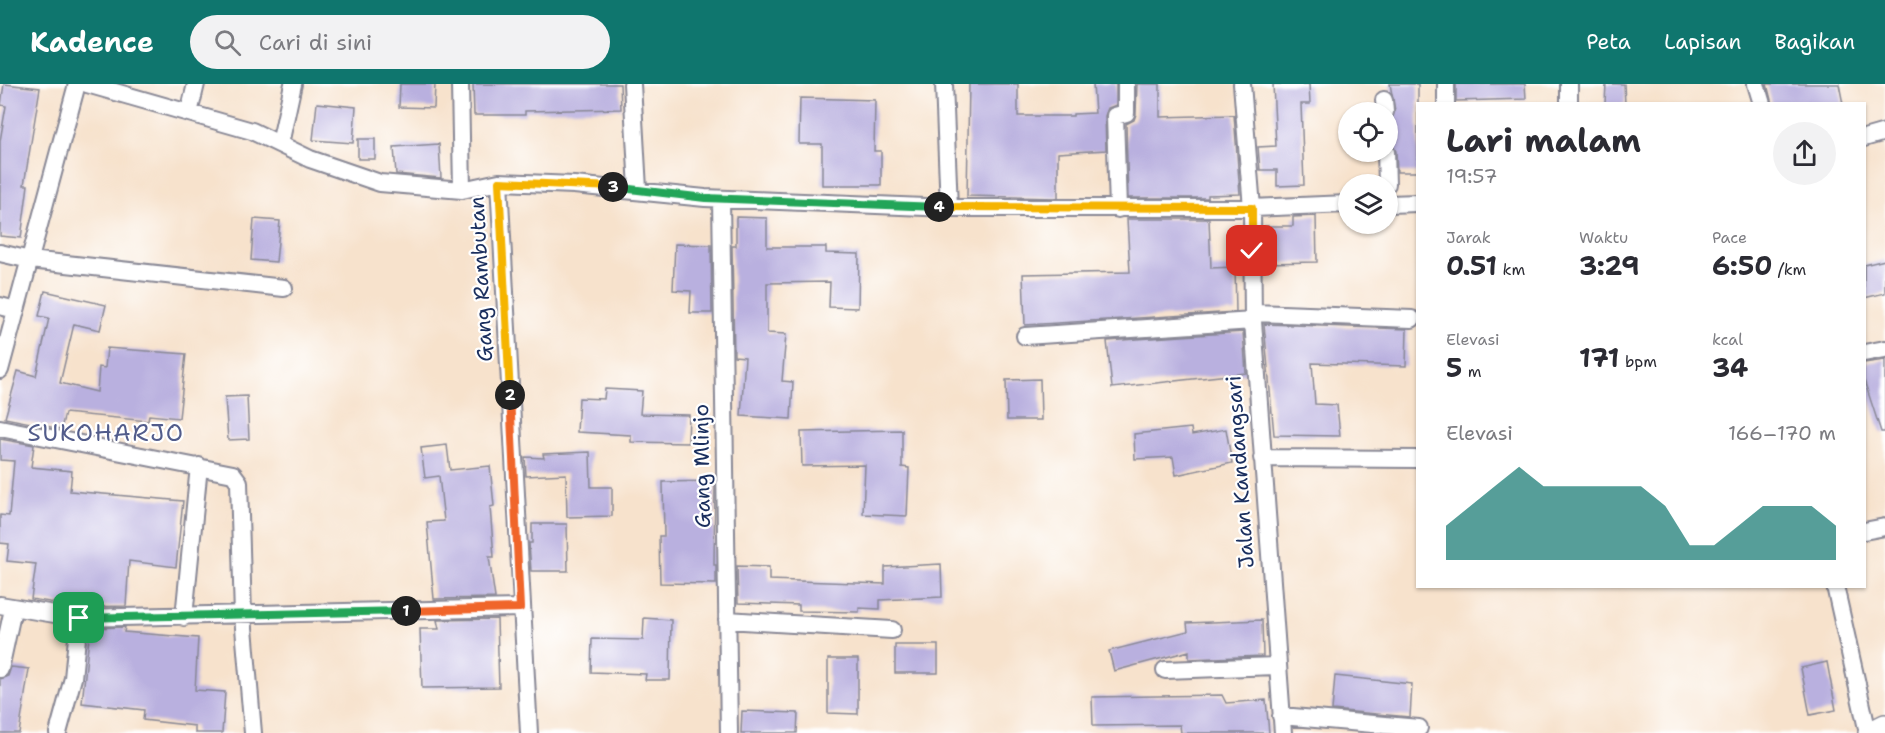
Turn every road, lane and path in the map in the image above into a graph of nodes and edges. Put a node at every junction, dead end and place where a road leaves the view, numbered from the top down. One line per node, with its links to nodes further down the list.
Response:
1 (77, 84): 31 (street)
2 (87, 84): 16 (street)
3 (196, 84): 16 (street)
4 (293, 84): 19 (street)
5 (460, 84): 22 (street)
6 (632, 84): 21 (street)
7 (944, 84): 27 (street)
8 (1126, 84): 29 (street)
9 (1242, 84): 28 (street, Jalan Kandangsari)
10 (1446, 84): 13 (street)
11 (1569, 84): 14 (street)
12 (1756, 84): 15 (street)
13 (1446, 102)
14 (1569, 102)
15 (1761, 102)
16 (189, 113): 19 (street)
17 (1885, 132): 18 (street)
18 (1866, 137)
19 (280, 144): 22 (street)
20 (499, 182): 21 (street); 22 (street); 48 (street, Gang Rambutan)
21 (638, 189): 23 (street)
22 (462, 190)
23 (721, 198): 27 (street); 52 (street, Gang Mlinjo)
24 (1416, 202): 25 (street)
25 (1398, 203)
26 (1338, 204): 28 (street)
27 (949, 208): 29 (street)
28 (1252, 208): 29 (street); 34 (street, Jalan Kandangsari)
29 (1118, 209)
30 (0, 253): 31 (street)
31 (30, 260): 32 (street); 33 (street)
32 (284, 288)
33 (8, 308): 39 (street)
34 (1254, 317): 35 (street); 36 (street); 41 (street, Jalan Kandangsari)
35 (1412, 319)
36 (1025, 336)
37 (1885, 349): 38 (street)
38 (1866, 353)
39 (0, 370)
40 (0, 428): 43 (street)
41 (1262, 458): 42 (street); 54 (street, Jalan Kandangsari)
42 (1416, 459)
43 (199, 466): 49 (street); 50 (street)
44 (1885, 527): 45 (street)
45 (1866, 531)
46 (1836, 588): 65 (street)
47 (7, 607): 51 (street); 55 (street)
48 (520, 608): 49 (street); 62 (street, Gang Rambutan)
49 (243, 616): 50 (street); 61 (street)
50 (184, 617): 51 (street)
51 (79, 618): 60 (street)
52 (727, 620): 53 (street); 63 (street, Gang Mlinjo)
53 (892, 630)
54 (1276, 666): 56 (street); 57 (street, Jalan Kandangsari)
55 (0, 669)
56 (1165, 670)
57 (1281, 716): 59 (street); 64 (street, Jalan Kandangsari)
58 (1885, 725): 65 (street)
59 (1419, 728)
60 (58, 733)
61 (253, 733)
62 (529, 733)
63 (729, 733)
64 (1283, 733)
65 (1869, 733)

